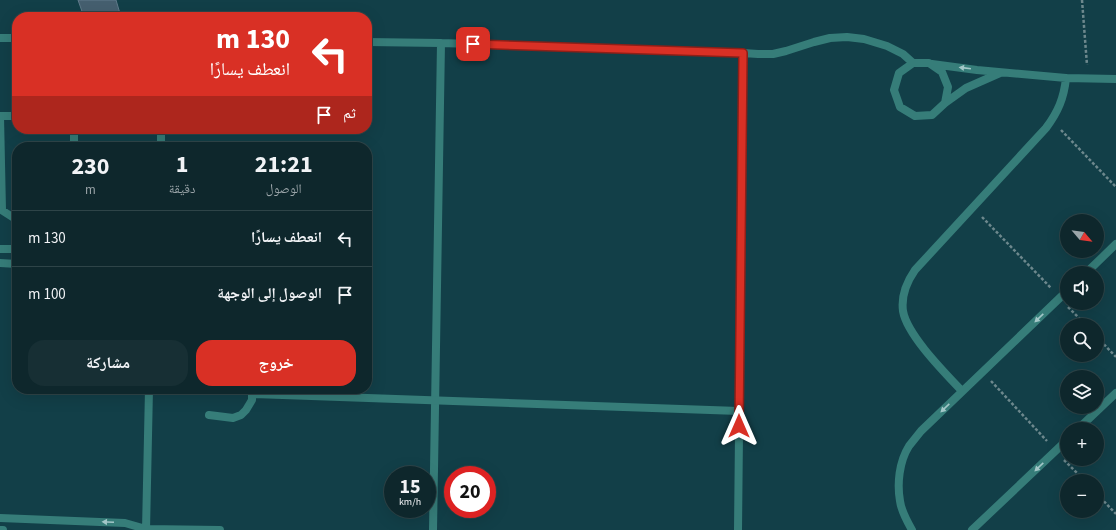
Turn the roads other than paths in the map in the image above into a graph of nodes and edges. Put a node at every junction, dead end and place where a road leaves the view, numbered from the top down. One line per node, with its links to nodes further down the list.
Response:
1 (0, 38): 2 (street)
2 (12, 38)
3 (372, 42): 4 (street)
4 (442, 43): 5 (street); 28 (street)
5 (743, 53): 6 (street); 29 (street)
6 (914, 63): 7 (street); 11 (street)
7 (929, 63): 8 (street, one-way to 7); 11 (street)
8 (1001, 72): 9 (street); 11 (street)
9 (1066, 78): 10 (street); 23 (street)
10 (1116, 79)
11 (945, 103)
12 (0, 116): 13 (street); 14 (street)
13 (12, 116)
14 (1, 209): 15 (street)
15 (12, 217)
16 (1116, 244): 21 (street)
17 (0, 249): 18 (street)
18 (12, 249)
19 (0, 263): 20 (street)
20 (12, 264)
21 (1093, 266)
22 (1060, 298): 23 (street, one-way to 23)
23 (962, 391): 40 (street, one-way to 40)
24 (1116, 393): 31 (street)
25 (149, 394): 36 (street)
26 (252, 394): 30 (street)
27 (298, 394): 28 (street)
28 (435, 400): 29 (street); 38 (street)
29 (739, 411): 39 (street)
30 (209, 415)
31 (1085, 422)
32 (1060, 446): 41 (street, one-way to 41)
33 (0, 518): 36 (street, one-way to 33)
34 (0, 530): 35 (street)
35 (3, 530)
36 (145, 530): 37 (street)
37 (220, 530)
38 (433, 530)
39 (738, 530)
40 (912, 530)
41 (972, 530)

